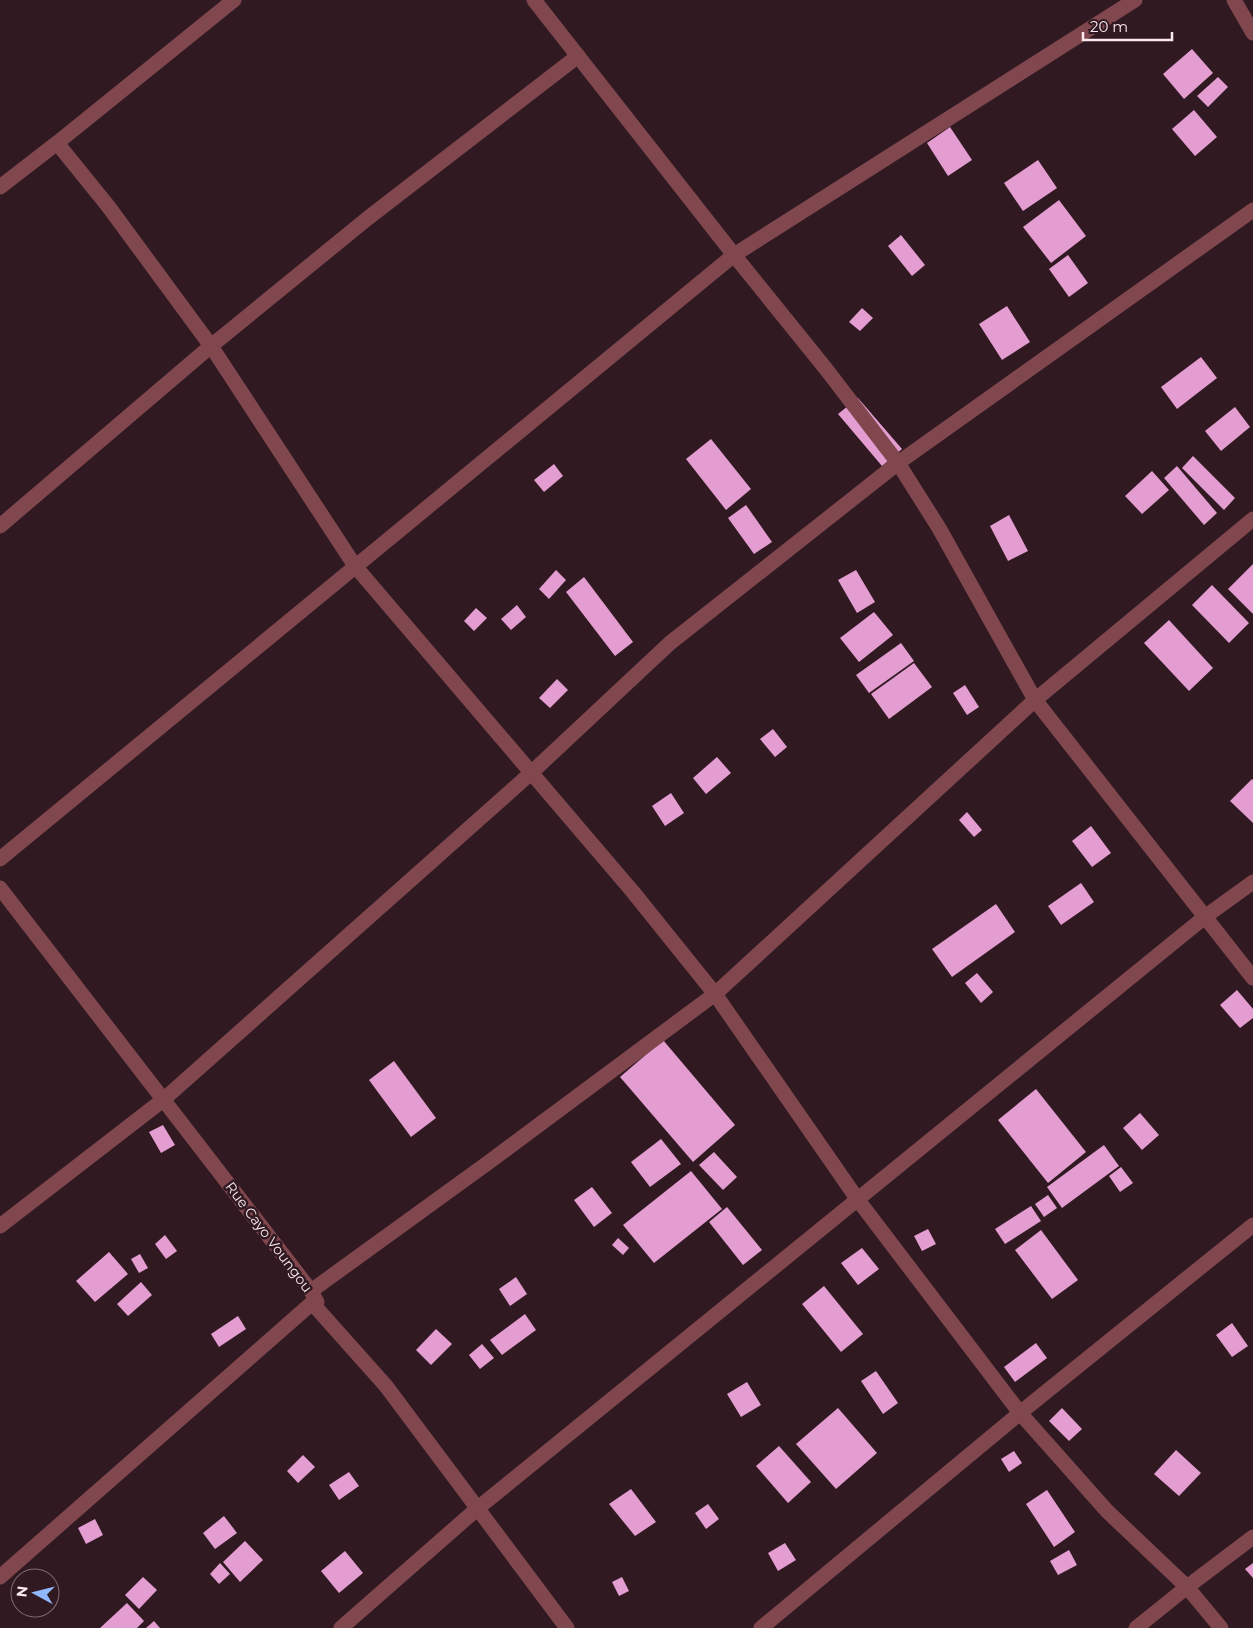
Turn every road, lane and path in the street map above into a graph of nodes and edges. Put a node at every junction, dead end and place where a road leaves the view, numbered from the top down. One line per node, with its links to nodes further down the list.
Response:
1 (234, 0): 7 (street)
2 (534, 0): 6 (street)
3 (1135, 0): 10 (street)
4 (1234, 0): 5 (street)
5 (1253, 33)
6 (578, 56): 10 (street); 11 (street)
7 (57, 143): 8 (street); 11 (street)
8 (0, 187)
9 (1253, 210): 12 (street)
10 (734, 255): 12 (street); 15 (street)
11 (211, 346): 14 (street); 15 (street)
12 (898, 463): 16 (street); 17 (street)
13 (1253, 519): 16 (street)
14 (0, 526)
15 (355, 566): 17 (street); 18 (street)
16 (1034, 700): 21 (street); 23 (street)
17 (531, 773): 23 (street); 24 (street)
18 (0, 859)
19 (1253, 882): 21 (street)
20 (0, 888): 24 (street, Rue Cayo Voungou)
21 (1206, 916): 22 (street); 25 (street)
22 (1253, 978)
23 (714, 994): 25 (street); 28 (street)
24 (163, 1100): 27 (street); 28 (street, Rue Cayo Voungou)
25 (858, 1200): 29 (street); 30 (street)
26 (1253, 1225): 29 (street)
27 (0, 1226)
28 (311, 1297): 30 (street, Rue Cayo Voungou); 32 (street)
29 (1020, 1412): 33 (street); 36 (street)
30 (478, 1508): 34 (street); 35 (street, Rue Cayo Voungou)
31 (1253, 1537): 33 (street)
32 (0, 1576)
33 (1187, 1587): 37 (street); 38 (street)
34 (342, 1628)
35 (568, 1628)
36 (761, 1628)
37 (1136, 1628)
38 (1221, 1628)

